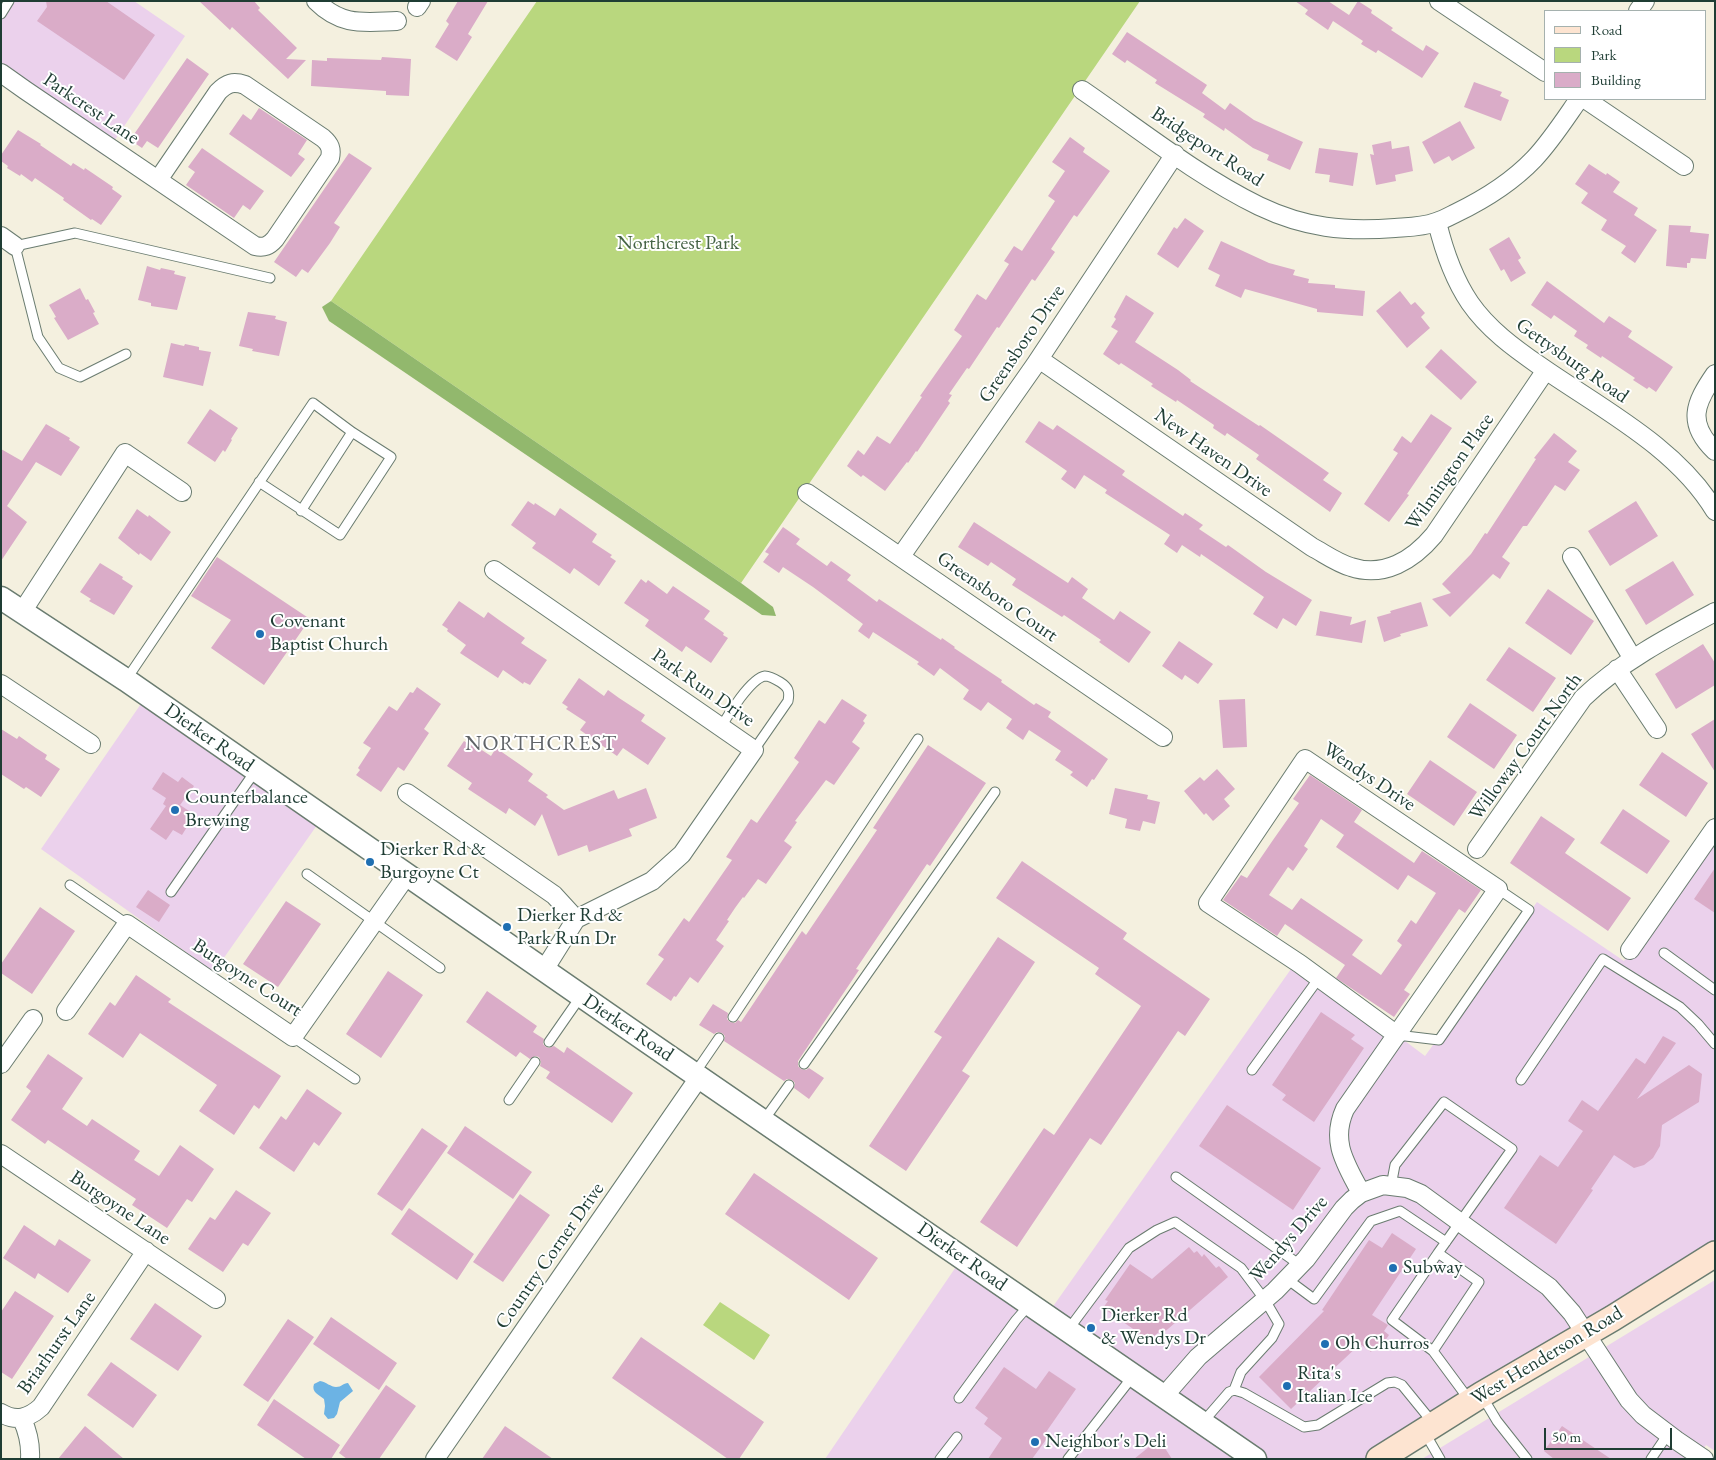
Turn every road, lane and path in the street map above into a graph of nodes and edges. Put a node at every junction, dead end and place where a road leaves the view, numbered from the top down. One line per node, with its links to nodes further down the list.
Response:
1 (10, 1): 4 (lane)
2 (316, 1): 5 (street)
3 (1439, 1): 6 (street)
4 (1, 14)
5 (397, 21)
6 (1544, 71)
7 (1, 73): 13 (street, Parkcrest Lane)
8 (1082, 90): 11 (street, Bridgeport Road)
9 (1578, 100): 14 (street, Bridgeport Road)
10 (1586, 100): 12 (street)
11 (1175, 154): 14 (street, Bridgeport Road); 18 (street, Greensboro Drive)
12 (1684, 166)
13 (158, 180): 13 (street, Parkcrest Lane)
14 (1437, 222): 19 (street, Gettysburg Road)
15 (8, 241): 16 (lane); 17 (lane)
16 (270, 278)
17 (126, 354)
18 (1039, 359): 28 (street, Greensboro Drive); 31 (street, New Haven Drive)
19 (1546, 370): 27 (street, Gettysburg Road); 31 (street, Wilmington Place)
20 (1715, 374): 22 (street)
21 (352, 432): 23 (lane); 26 (lane); 26 (lane)
22 (1715, 451)
23 (259, 482): 26 (lane); 37 (lane)
24 (182, 492): 33 (street)
25 (807, 493): 28 (street, Greensboro Court)
26 (301, 511)
27 (1715, 511)
28 (901, 556): 41 (street, Greensboro Court)
29 (1572, 557): 35 (street)
30 (494, 570): 39 (street, Park Run Drive)
31 (1368, 570)
32 (1, 598): 33 (street, Dierker Road)
33 (22, 612): 37 (street, Dierker Road)
34 (1715, 612): 35 (street, Willoway Court North)
35 (1633, 659): 36 (street, Willoway Court North)
36 (1617, 669): 40 (street); 49 (street, Willoway Court North)
37 (126, 680): 45 (street, Dierker Road)
38 (1, 684): 43 (street)
39 (721, 727): 44 (street, Park Run Drive); 44 (lane)
40 (1657, 730)
41 (1163, 736)
42 (918, 739): 66 (lane)
43 (91, 744)
44 (754, 750): 55 (street, Park Run Drive)
45 (256, 770): 51 (street, Dierker Road); 54 (lane)
46 (408, 792): 55 (street)
47 (996, 792): 75 (lane)
48 (1715, 828): 58 (street)
49 (1477, 849)
50 (307, 874): 56 (lane)
51 (407, 875): 56 (street, Burgoyne Court); 61 (street, Dierker Road)
52 (70, 885): 57 (lane)
53 (1498, 889): 62 (street, Wendys Drive); 68 (street); 68 (lane)
54 (171, 892)
55 (576, 919): 61 (street)
56 (374, 922): 60 (lane); 69 (street, Burgoyne Court)
57 (127, 924): 65 (street); 69 (street, Burgoyne Court)
58 (1630, 950)
59 (1664, 953): 63 (lane)
60 (440, 968)
61 (544, 970): 64 (street, Dierker Road)
62 (1319, 978): 68 (street, Wendys Drive); 76 (lane)
63 (1715, 990)
64 (581, 996): 71 (lane); 77 (street, Dierker Road)
65 (66, 1011)
66 (733, 1017)
67 (32, 1019): 74 (street)
68 (1397, 1035): 86 (street)
69 (293, 1038): 78 (lane)
70 (719, 1038): 77 (lane)
71 (549, 1042)
72 (1715, 1044): 79 (lane)
73 (535, 1062): 81 (lane)
74 (1, 1064)
75 (804, 1064)
76 (1252, 1070)
77 (697, 1075): 82 (street, Dierker Road); 114 (street, Country Corner Drive)
78 (355, 1079)
79 (1521, 1080)
80 (789, 1085): 82 (lane)
81 (509, 1100)
82 (764, 1121): 96 (street, Dierker Road)
83 (1, 1154): 89 (street, Burgoyne Lane)
84 (1176, 1177): 92 (lane)
85 (1391, 1186): 86 (street, Wendys Drive); 87 (street, Wendys Drive); 87 (lane)
86 (1361, 1193): 92 (street, Wendys Drive)
87 (1461, 1222): 88 (lane); 98 (street, Wendys Drive)
88 (1446, 1242): 90 (lane); 93 (lane)
89 (146, 1251): 94 (street, Burgoyne Lane); 106 (street, Briarhurst Lane)
90 (1438, 1253): 99 (lane); 99 (lane)
91 (1715, 1254): 98 (main road, West Henderson Road)
92 (1300, 1265): 93 (street, Wendys Drive)
93 (1287, 1279): 95 (street, Wendys Drive)
94 (216, 1299)
95 (1265, 1300): 97 (lane); 101 (lane); 102 (street, Wendys Drive)
96 (1030, 1304): 97 (street, Dierker Road); 103 (lane)
97 (1068, 1330): 100 (street, Dierker Road)
98 (1586, 1334): 104 (main road, West Henderson Road); 109 (street, Wendys Drive)
99 (1433, 1351): 104 (lane)
100 (1132, 1373): 102 (street, Dierker Road); 116 (lane)
101 (1234, 1390): 107 (lane); 108 (lane)
102 (1164, 1396): 107 (street, Dierker Road)
103 (959, 1398)
104 (1476, 1398): 108 (main road, West Henderson Road); 118 (lane)
105 (1, 1414): 106 (street)
106 (22, 1418): 113 (street, Briarhurst Lane)
107 (1202, 1422): 111 (street, Dierker Road)
108 (1429, 1427): 112 (lane); 117 (main road, West Henderson Road)
109 (1668, 1434): 119 (lane); 120 (street, Wendys Drive)
110 (957, 1437): 115 (lane)
111 (1243, 1453)
112 (1440, 1458)
113 (30, 1459)
114 (436, 1459)
115 (940, 1459)
116 (1068, 1459)
117 (1379, 1459)
118 (1527, 1459)
119 (1651, 1459)
120 (1704, 1459)

